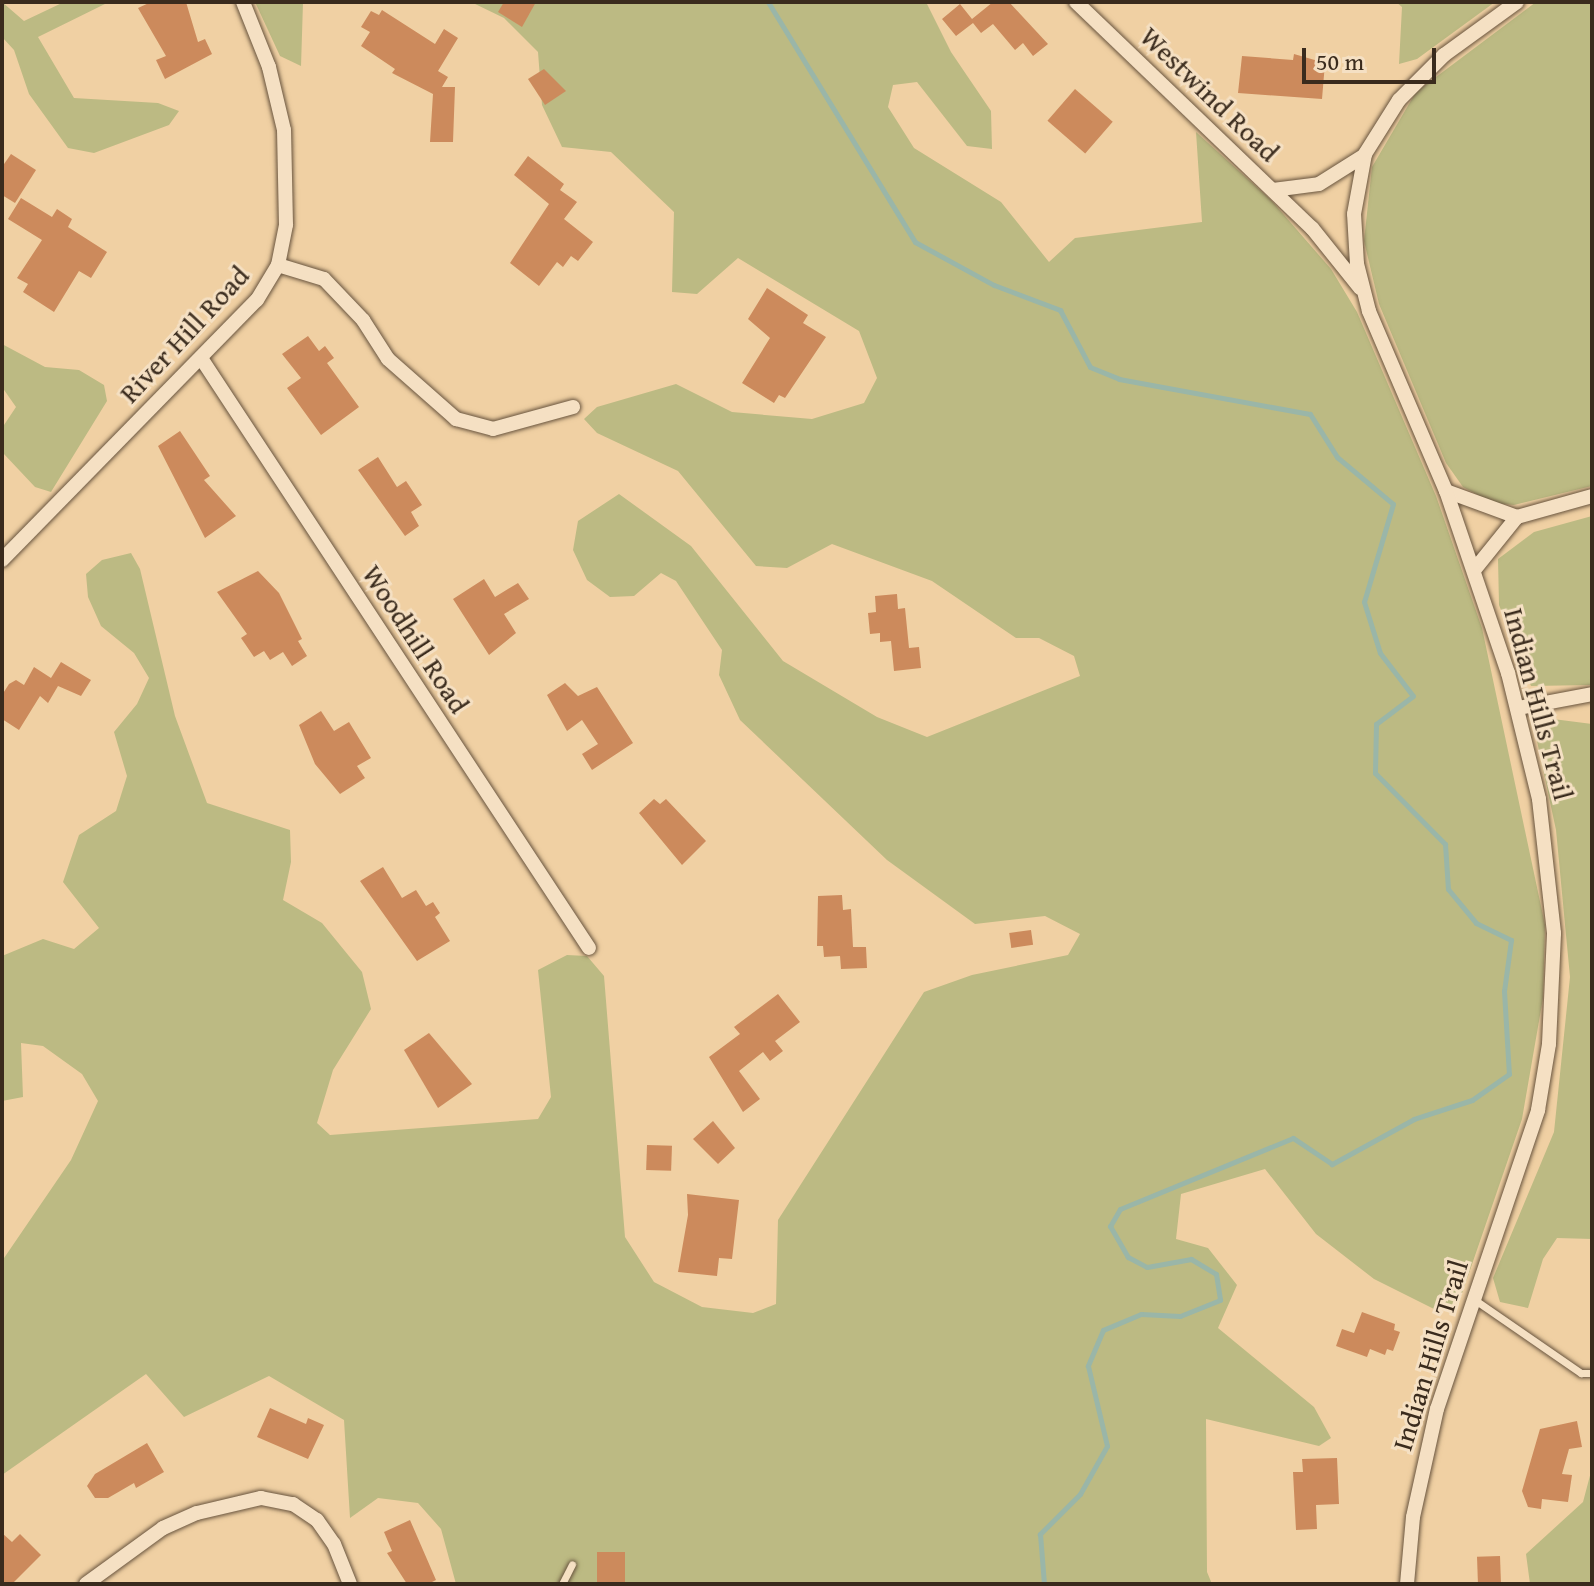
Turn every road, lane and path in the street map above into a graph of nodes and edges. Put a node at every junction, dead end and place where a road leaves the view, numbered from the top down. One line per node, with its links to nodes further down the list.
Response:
1 (243, 2): 6 (street, River Hill Road)
2 (1076, 2): 5 (street, Westwind Road)
3 (1517, 2): 4 (street, Indian Hills Trail)
4 (1365, 154): 5 (street, Westwind Road); 7 (street, Indian Hills Trail)
5 (1273, 190): 7 (street, Westwind Road)
6 (278, 265): 8 (street, River Hill Road); 9 (street)
7 (1363, 291): 10 (street, Indian Hills Trail)
8 (201, 358): 13 (street, River Hill Road); 17 (street, Woodhill Road)
9 (573, 407)
10 (1446, 491): 12 (street); 14 (street, Indian Hills Trail)
11 (1592, 496): 12 (street)
12 (1517, 517): 14 (street)
13 (2, 560)
14 (1475, 569): 16 (street, Indian Hills Trail)
15 (1592, 694): 16 (street)
16 (1518, 708): 18 (street, Indian Hills Trail)
17 (589, 948)
18 (1473, 1299): 19 (lane); 24 (street, Indian Hills Trail)
19 (1592, 1373)
20 (572, 1564): 23 (lane)
21 (86, 1584): 22 (street)
22 (350, 1584)
23 (562, 1584)
24 (1407, 1584)

